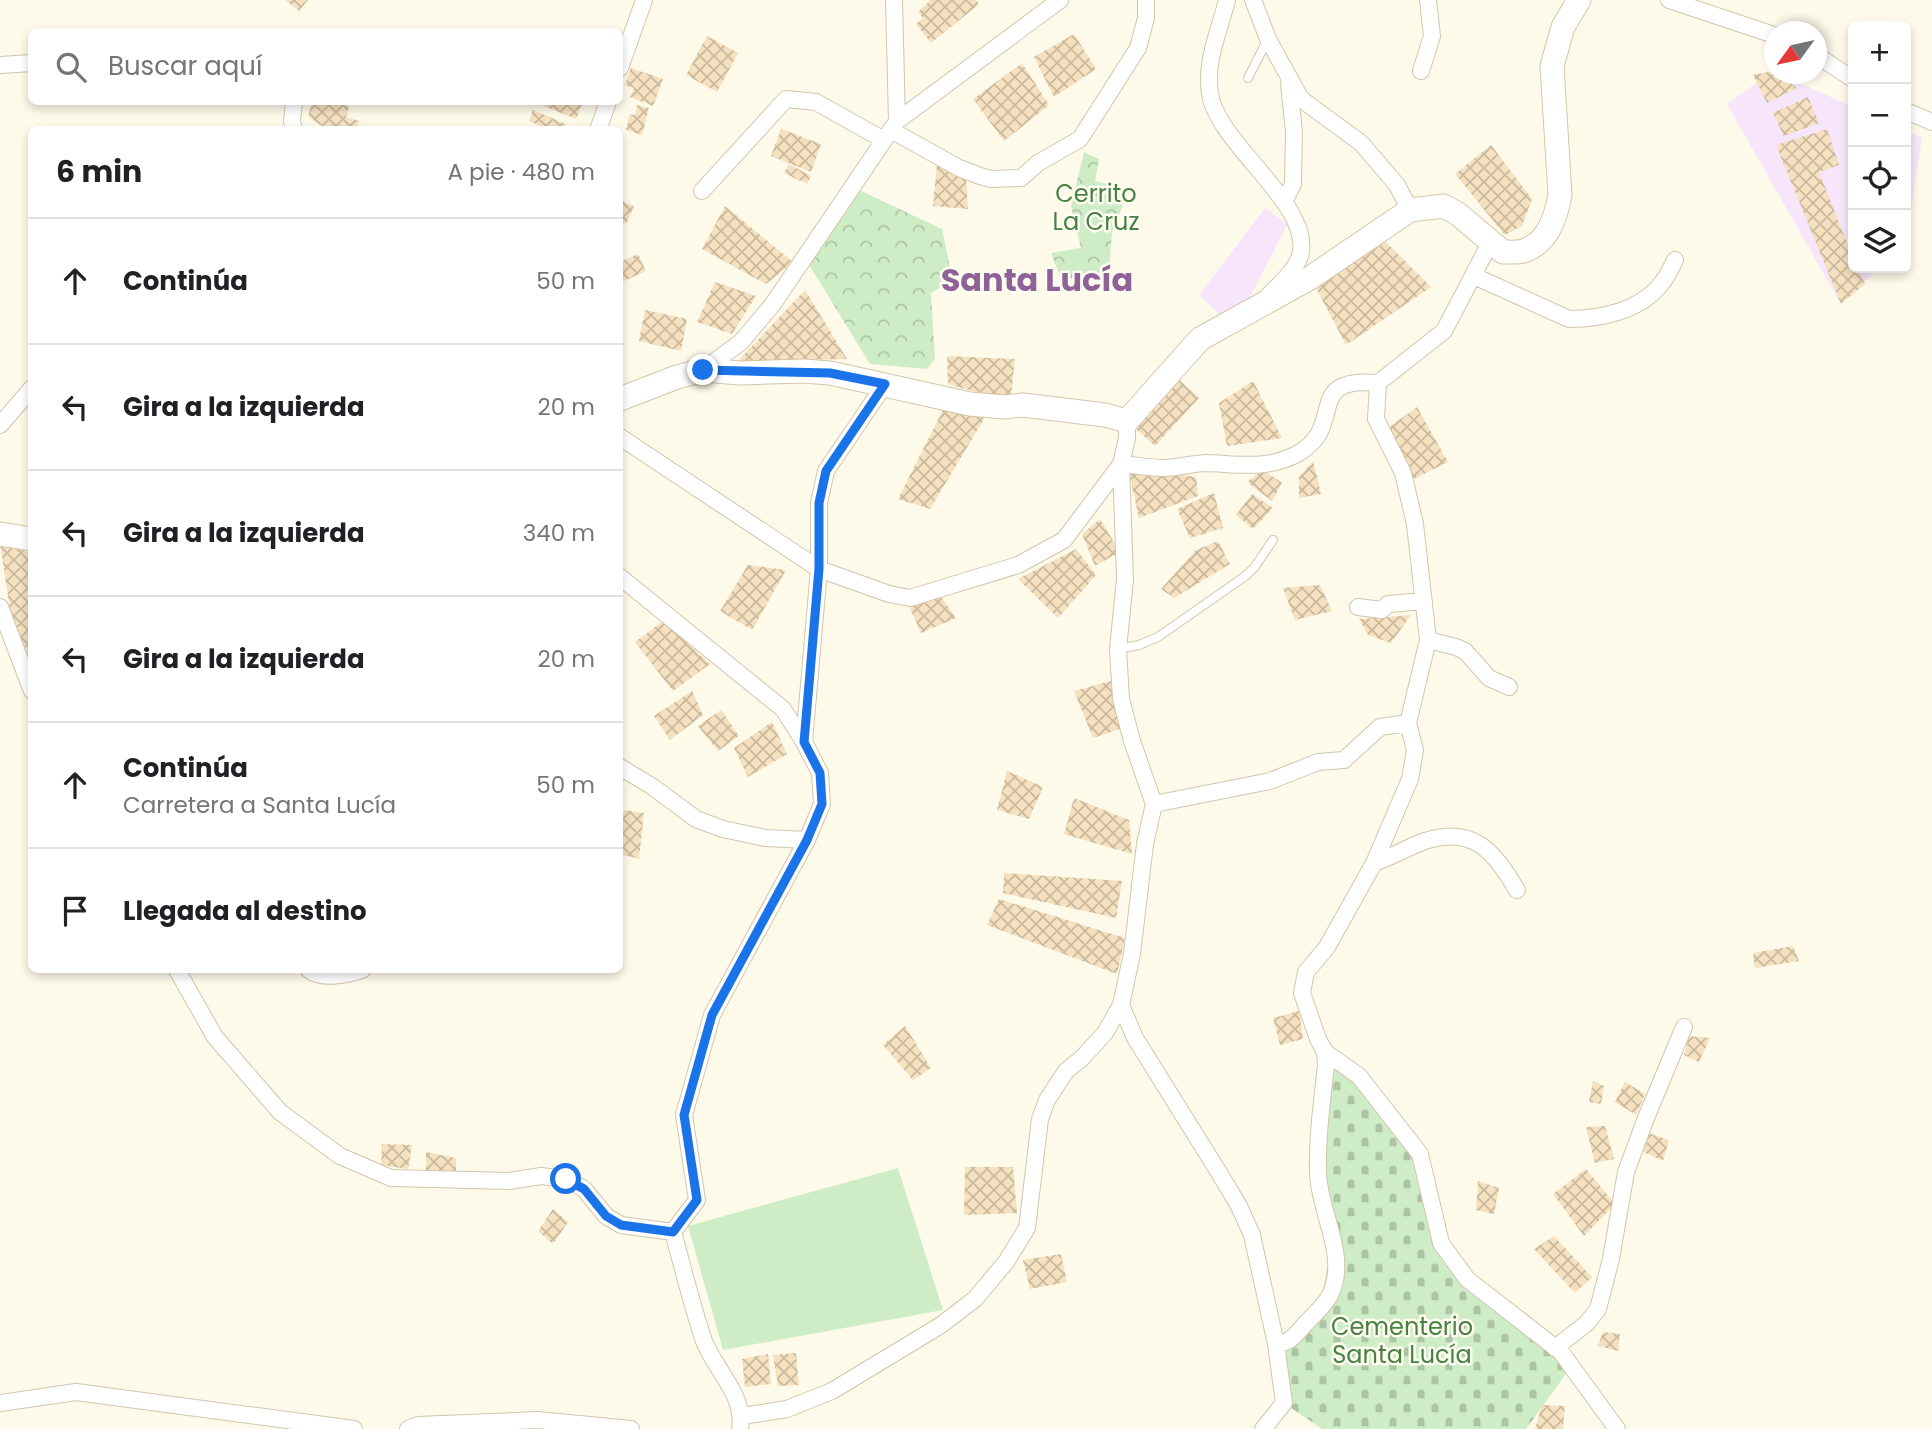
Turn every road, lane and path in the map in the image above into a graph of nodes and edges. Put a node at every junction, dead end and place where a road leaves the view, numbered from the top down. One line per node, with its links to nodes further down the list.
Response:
1 (894, 0): 26 (street)
2 (1059, 0): 26 (street)
3 (1146, 0): 26 (street)
4 (1227, 0): 28 (street)
5 (1253, 0): 11 (street)
6 (1428, 0): 16 (street)
7 (1579, 0): 30 (street)
8 (1669, 0): 10 (street)
9 (642, 1): 12 (street)
10 (1764, 32)
11 (1268, 39): 18 (lane); 19 (street)
12 (623, 59)
13 (1827, 62): 17 (street)
14 (28, 63): 15 (street)
15 (0, 65)
16 (1420, 71)
17 (1848, 76)
18 (1248, 78)
19 (1288, 78): 28 (street); 29 (street)
20 (294, 105): 24 (street)
21 (607, 105): 25 (street)
22 (1911, 113): 23 (street)
23 (1932, 122)
24 (293, 126)
25 (599, 126)
26 (891, 131): 27 (street); 34 (street)
27 (702, 191)
28 (1285, 200): 33 (street)
29 (1410, 210): 30 (street); 33 (street)
30 (1491, 241): 32 (street)
31 (1675, 260): 32 (street)
32 (1474, 276): 35 (street)
33 (1261, 304): 39 (street)
34 (703, 370): 36 (street); 38 (street)
35 (1378, 383): 42 (street); 48 (street)
36 (885, 384): 39 (street); 46 (street)
37 (28, 393): 40 (street)
38 (623, 398)
39 (1127, 421): 42 (street)
40 (0, 425)
41 (623, 439): 46 (street)
42 (1121, 464): 46 (street); 52 (street)
43 (0, 534): 44 (street)
44 (28, 538)
45 (1273, 540): 52 (lane)
46 (819, 569): 56 (street)
47 (623, 579): 56 (street)
48 (1424, 601): 50 (street); 51 (street)
49 (0, 607): 53 (street)
50 (1358, 607)
51 (1428, 640): 54 (street); 55 (street)
52 (1118, 649): 58 (street)
53 (28, 680)
54 (1509, 687)
55 (1408, 723): 58 (street); 60 (street)
56 (804, 742): 59 (street)
57 (623, 769): 59 (street)
58 (1154, 804): 65 (street)
59 (807, 840): 68 (street)
60 (1374, 863): 61 (street); 67 (street)
61 (1517, 890)
62 (179, 973): 68 (street)
63 (313, 973): 64 (street)
64 (352, 973)
65 (1121, 1005): 69 (street); 72 (street)
66 (1684, 1027): 70 (street)
67 (1325, 1052): 69 (street); 70 (street)
68 (673, 1232): 72 (street)
69 (1276, 1344): 76 (street)
70 (1555, 1348): 77 (street)
71 (0, 1403): 73 (street)
72 (741, 1422)
73 (354, 1429)
74 (408, 1429): 75 (street)
75 (631, 1429)
76 (1263, 1429)
77 (1617, 1429)

